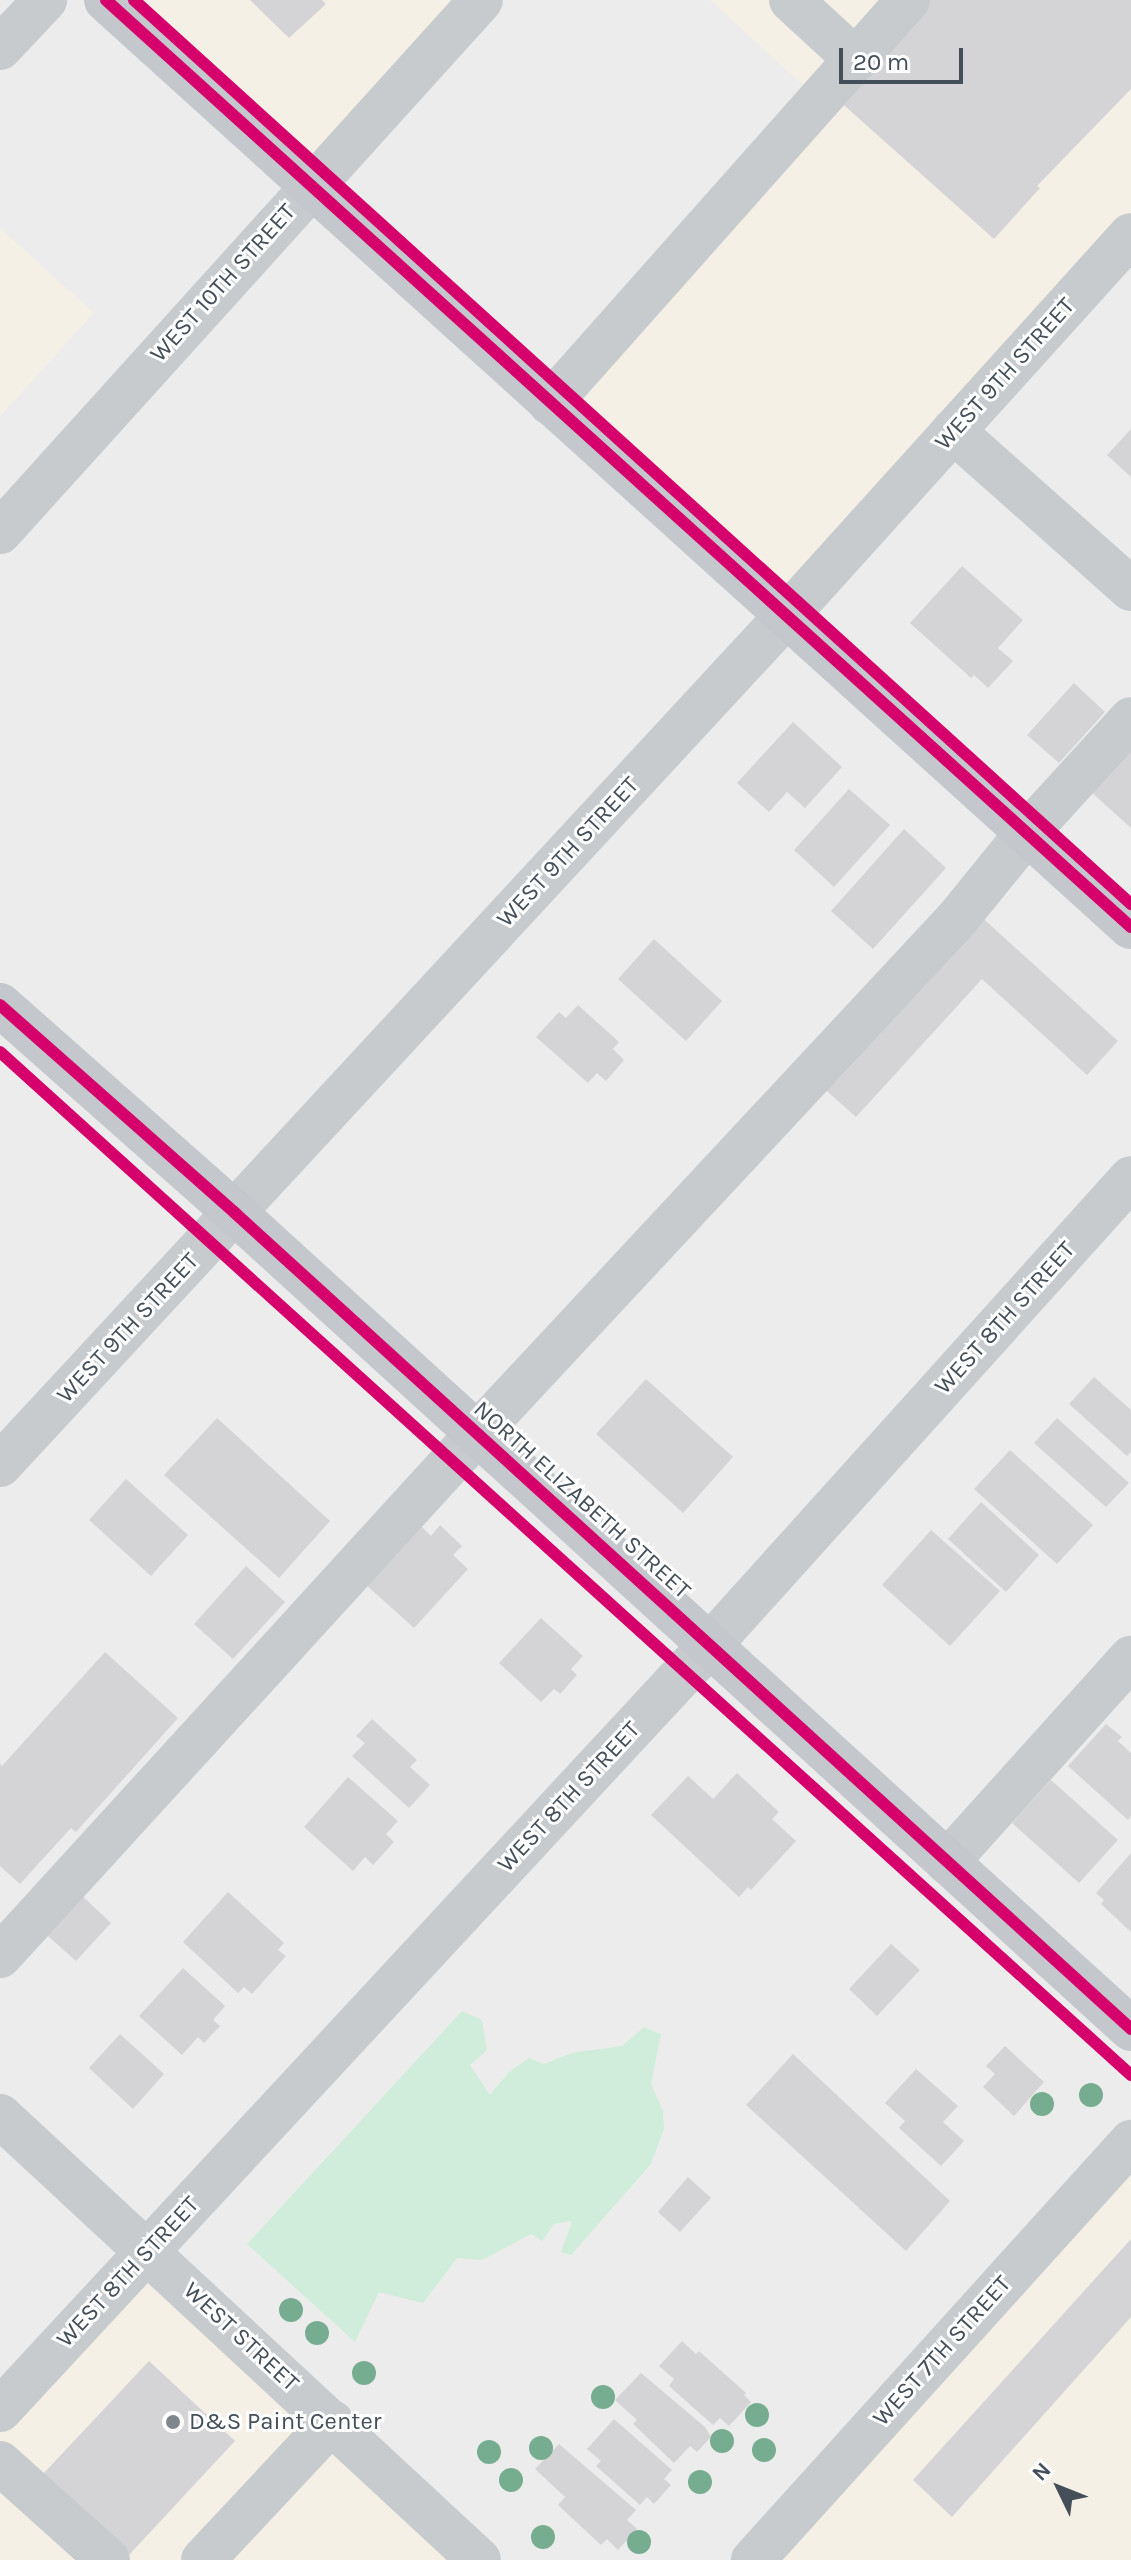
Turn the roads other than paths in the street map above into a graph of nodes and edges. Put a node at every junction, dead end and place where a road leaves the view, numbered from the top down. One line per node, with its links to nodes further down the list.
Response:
1 (45, 0): 6 (street)
2 (106, 0): 8 (main road)
3 (481, 0): 8 (street, WEST 10TH STREET)
4 (791, 0): 7 (street)
5 (908, 0): 7 (street)
6 (0, 48)
7 (856, 60): 10 (street)
8 (310, 186): 10 (main road); 12 (street, WEST 10TH STREET)
9 (1131, 235): 11 (street, WEST 9TH STREET)
10 (550, 403): 14 (main road)
11 (953, 431): 13 (street); 14 (street, WEST 9TH STREET)
12 (0, 532)
13 (1131, 589)
14 (786, 616): 16 (main road); 20 (street, WEST 9TH STREET)
15 (1131, 719): 16 (street)
16 (1027, 833): 17 (main road); 21 (street)
17 (1131, 927)
18 (0, 1005): 20 (main road, NORTH ELIZABETH STREET)
19 (1131, 1178): 23 (street, WEST 8TH STREET)
20 (235, 1213): 21 (main road, NORTH ELIZABETH STREET); 22 (street, WEST 9TH STREET)
21 (477, 1434): 23 (main road, NORTH ELIZABETH STREET); 26 (street)
22 (0, 1465)
23 (709, 1646): 25 (main road, NORTH ELIZABETH STREET); 30 (street, WEST 8TH STREET)
24 (1131, 1658): 25 (street)
25 (947, 1862): 27 (main road, NORTH ELIZABETH STREET)
26 (0, 1956)
27 (1131, 2029)
28 (0, 2116): 30 (street, WEST STREET)
29 (1131, 2142): 37 (street, WEST 7TH STREET)
30 (149, 2251): 31 (street, WEST 8TH STREET); 32 (street, WEST STREET)
31 (0, 2410)
32 (332, 2422): 35 (street); 36 (street, WEST STREET)
33 (0, 2463): 34 (street)
34 (108, 2560)
35 (203, 2560)
36 (479, 2560)
37 (753, 2560)

